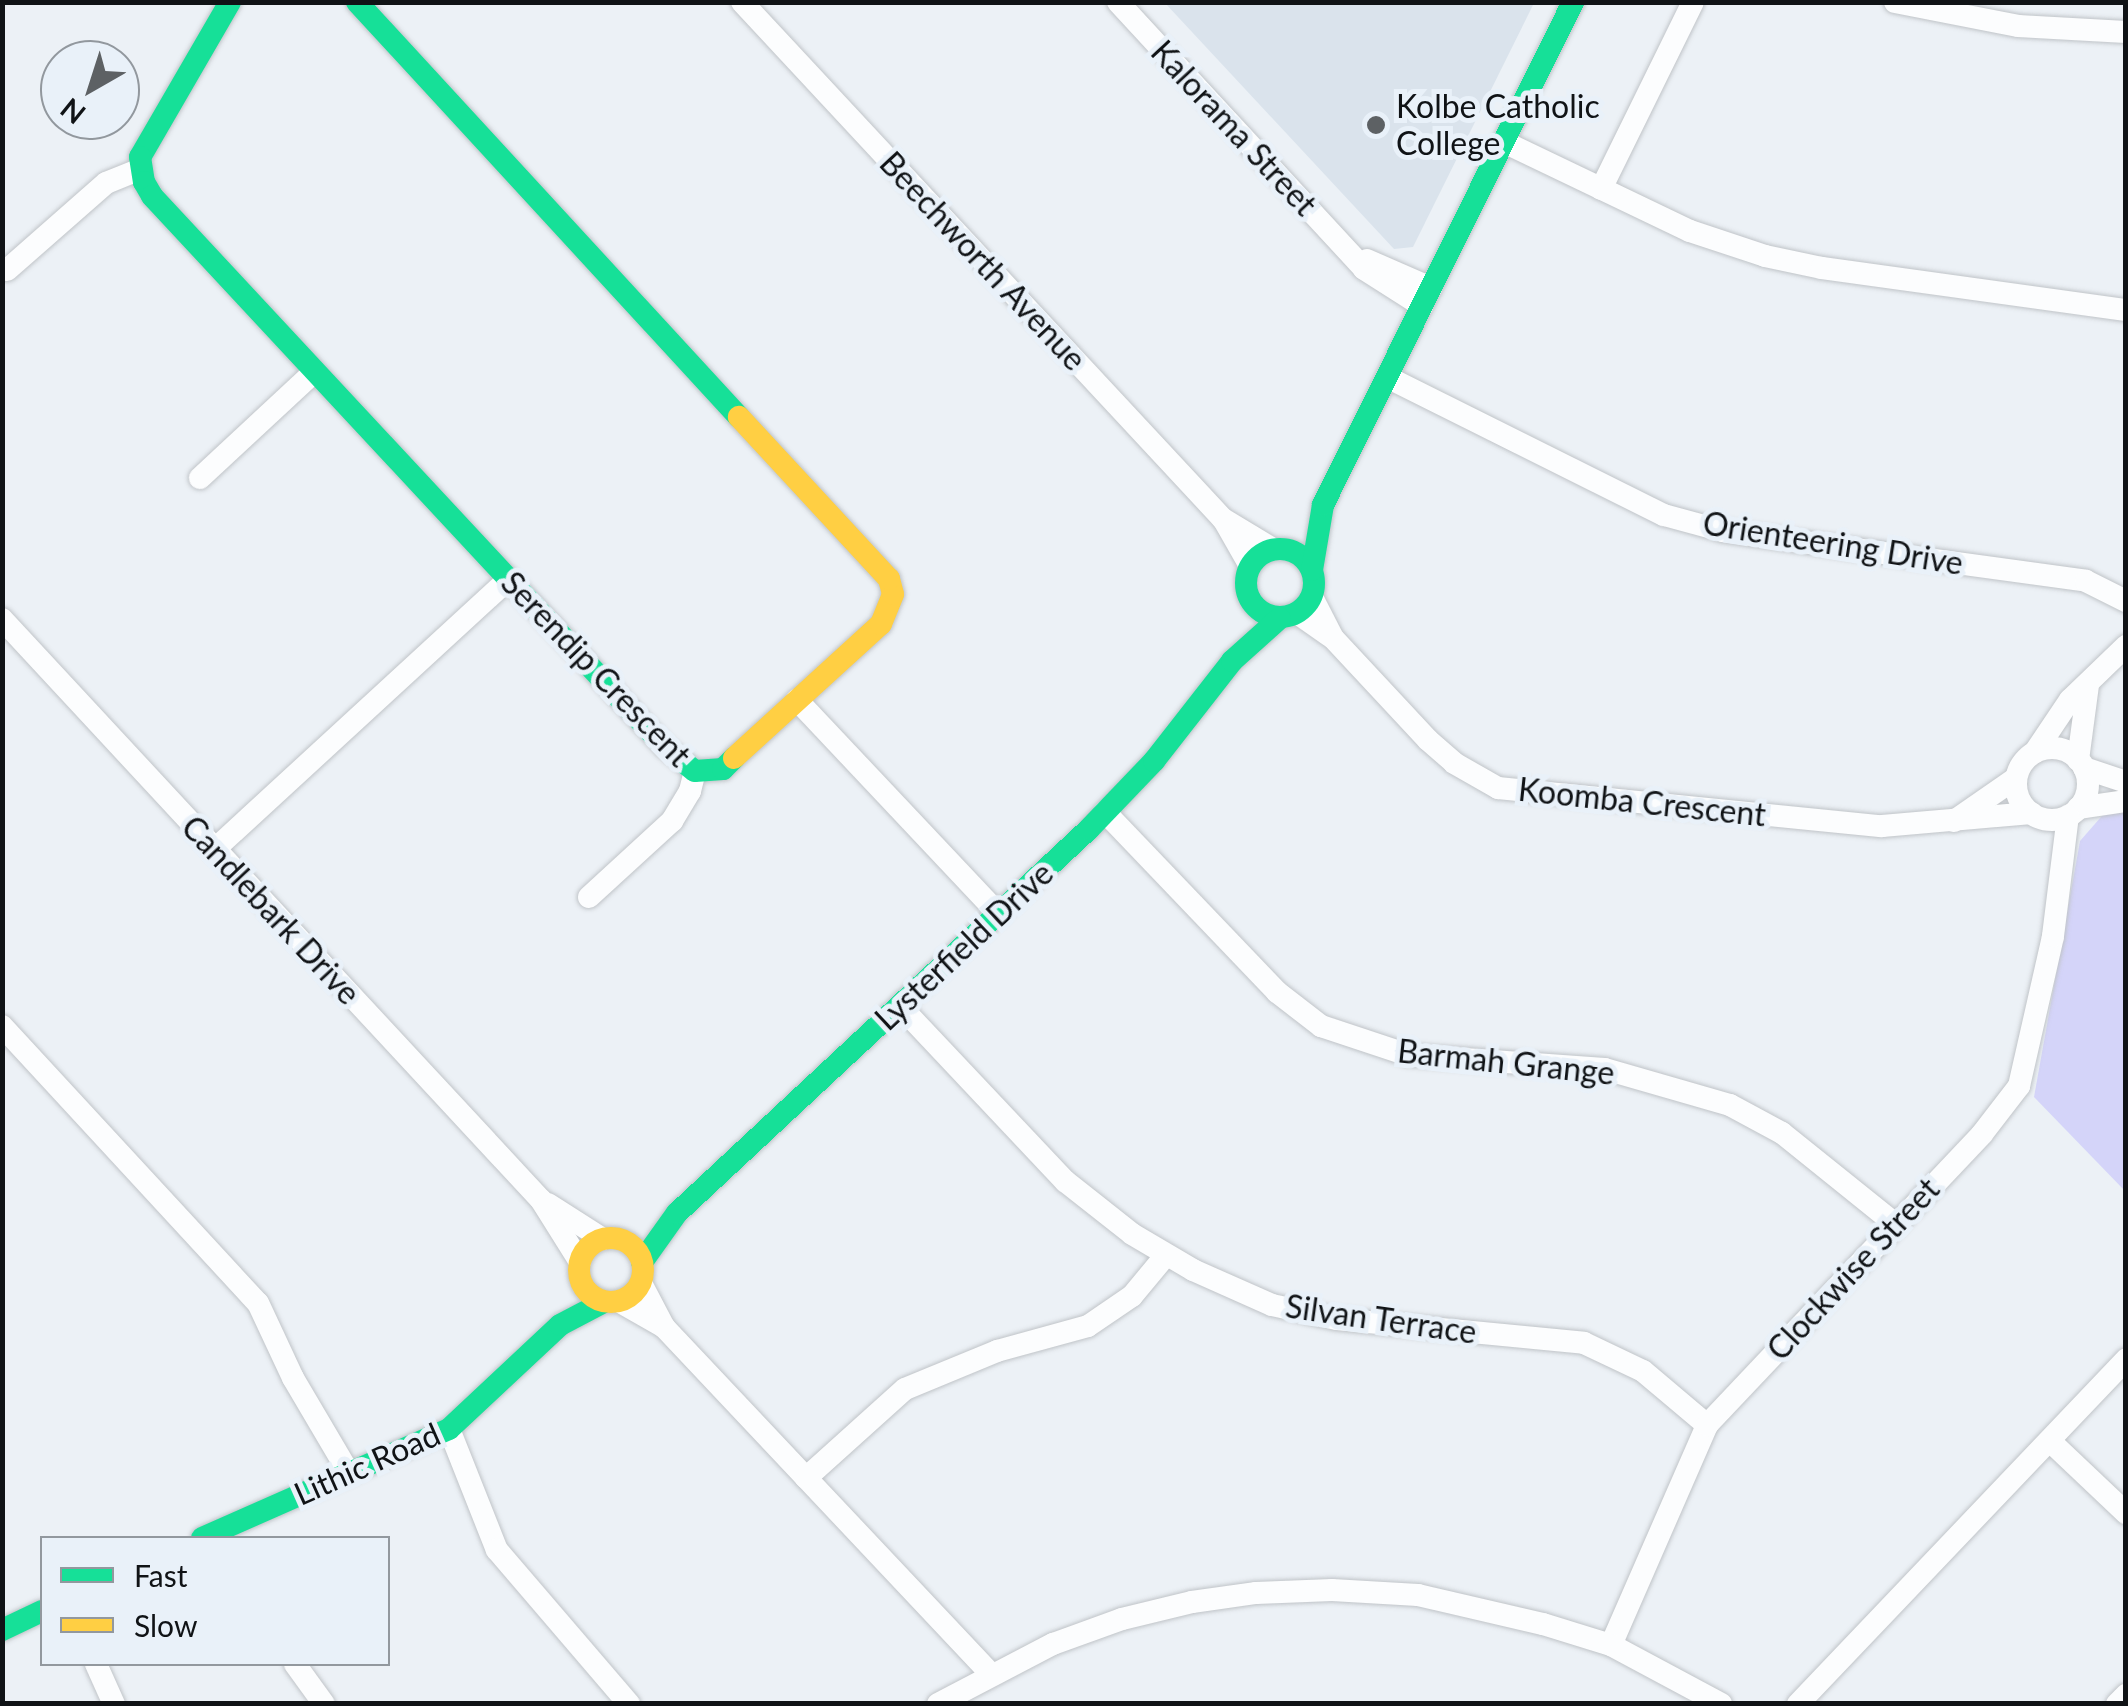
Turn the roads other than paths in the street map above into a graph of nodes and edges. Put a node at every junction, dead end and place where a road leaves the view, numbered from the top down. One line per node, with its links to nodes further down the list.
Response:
1 (230, 2): 10 (street)
2 (357, 2): 31 (street, Serendip Crescent)
3 (742, 2): 19 (street, Beechworth Avenue)
4 (1118, 2): 13 (street, Kalorama Street)
5 (1573, 2): 9 (street)
6 (1693, 2): 11 (street)
7 (1896, 2): 8 (street)
8 (2126, 32)
9 (1504, 142): 11 (street); 13 (street)
10 (140, 169): 12 (street); 15 (street, Serendip Crescent)
11 (1600, 189): 14 (street)
12 (7, 270)
13 (1426, 297): 16 (street)
14 (2126, 310)
15 (314, 372): 17 (street); 23 (street, Serendip Crescent)
16 (1386, 377): 18 (street); 25 (street, Orienteering Drive)
17 (200, 478)
18 (1324, 505): 20 (street); 22 (street)
19 (1223, 519): 20 (street, Beechworth Avenue); 21 (street, Beechworth Avenue)
20 (1278, 549): 21 (street); 22 (street)
21 (1250, 566): 24 (street)
22 (1312, 570): 26 (street)
23 (510, 580): 34 (street, Serendip Crescent); 42 (street)
24 (1250, 600): 26 (street); 29 (street, Lysterfield Drive)
25 (2126, 602)
26 (1296, 610): 29 (street, Lysterfield Drive); 41 (street, Koomba Crescent)
27 (2, 619): 42 (street, Candlebark Drive)
28 (2126, 646): 30 (street)
29 (1232, 661): 38 (street, Lysterfield Drive)
30 (2088, 685): 32 (street); 33 (street)
31 (798, 700): 34 (street, Serendip Crescent); 45 (street)
32 (2035, 752): 33 (street); 35 (street)
33 (2081, 764): 36 (street); 39 (street)
34 (695, 772): 44 (street)
35 (2016, 778): 40 (street); 41 (street)
36 (2126, 782)
37 (2126, 801): 39 (street)
38 (1106, 812): 45 (street, Lysterfield Drive); 50 (street, Barmah Grange)
39 (2073, 812): 40 (street); 43 (street, Clockwise Street)
40 (2034, 815): 41 (street, Koomba Crescent); 43 (street)
41 (1952, 823)
42 (215, 850): 48 (street, Candlebark Drive)
43 (2060, 884): 50 (street, Clockwise Street)
44 (589, 897)
45 (999, 914): 46 (street, Lysterfield Drive)
46 (900, 1006): 49 (street, Lysterfield Drive); 52 (street, Silvan Terrace)
47 (2, 1026): 62 (street)
48 (541, 1200): 51 (street, Candlebark Drive); 53 (street, Candlebark Drive)
49 (677, 1213): 51 (street, Lysterfield Drive); 54 (street, Lysterfield Drive)
50 (1895, 1224): 59 (street, Clockwise Street)
51 (612, 1240): 53 (street); 54 (street)
52 (1166, 1255): 59 (street, Silvan Terrace); 63 (street)
53 (580, 1269): 55 (street); 56 (street, Lithic Road)
54 (642, 1272): 55 (street); 57 (street)
55 (612, 1302): 56 (street, Lithic Road); 57 (street)
56 (560, 1324): 60 (street, Lithic Road)
57 (664, 1328): 63 (street)
58 (2126, 1359): 61 (street)
59 (1706, 1425): 68 (street, Clockwise Street)
60 (449, 1429): 62 (street, Lithic Road); 75 (street)
61 (2050, 1441): 64 (street); 78 (street)
62 (349, 1473): 65 (street, Lithic Road)
63 (806, 1478): 71 (street)
64 (2126, 1514)
65 (229, 1533)
66 (40, 1612): 67 (street)
67 (2, 1630)
68 (1611, 1645): 71 (street); 77 (street)
69 (97, 1666): 73 (street)
70 (296, 1666): 74 (street)
71 (990, 1674): 76 (street)
72 (2126, 1695): 79 (street)
73 (114, 1704)
74 (324, 1704)
75 (629, 1704)
76 (938, 1704)
77 (1722, 1704)
78 (1798, 1704)
79 (2117, 1704)

